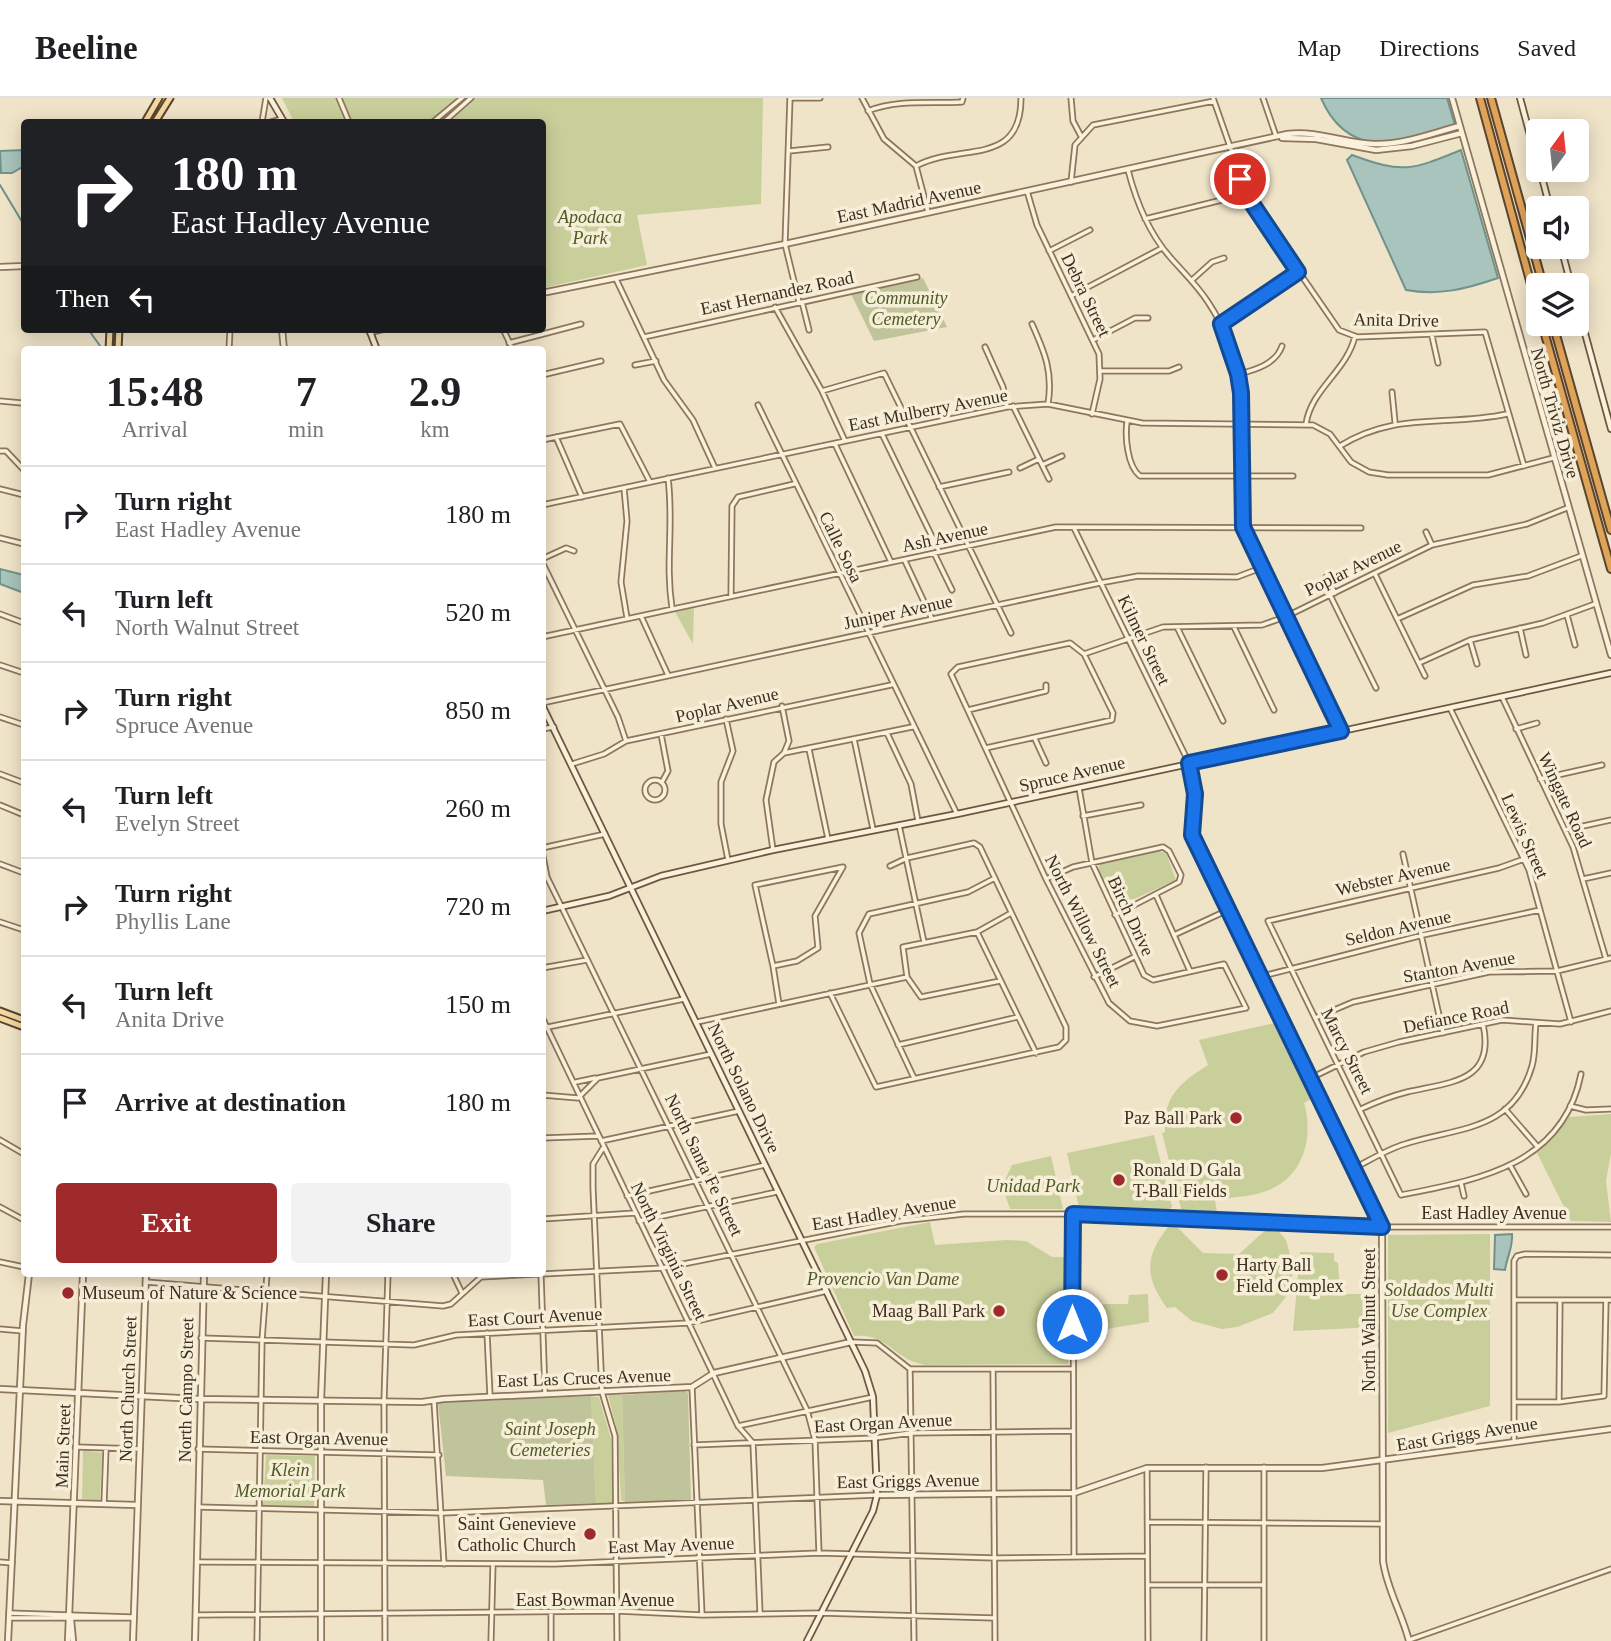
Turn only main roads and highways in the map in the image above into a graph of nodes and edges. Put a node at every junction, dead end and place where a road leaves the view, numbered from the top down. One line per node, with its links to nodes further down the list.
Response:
1 (159, 98): 5 (main road)
2 (170, 98): 6 (main road)
3 (1480, 98): 7 (highway)
4 (1491, 98): 8 (highway)
5 (147, 119)
6 (157, 119)
7 (1528, 273)
8 (1540, 273)
9 (1545, 336): 12 (highway)
10 (1556, 336): 11 (highway)
11 (1611, 530)
12 (1611, 569)
13 (0, 1011): 15 (main road)
14 (0, 1018): 16 (main road)
15 (21, 1019)
16 (21, 1026)

